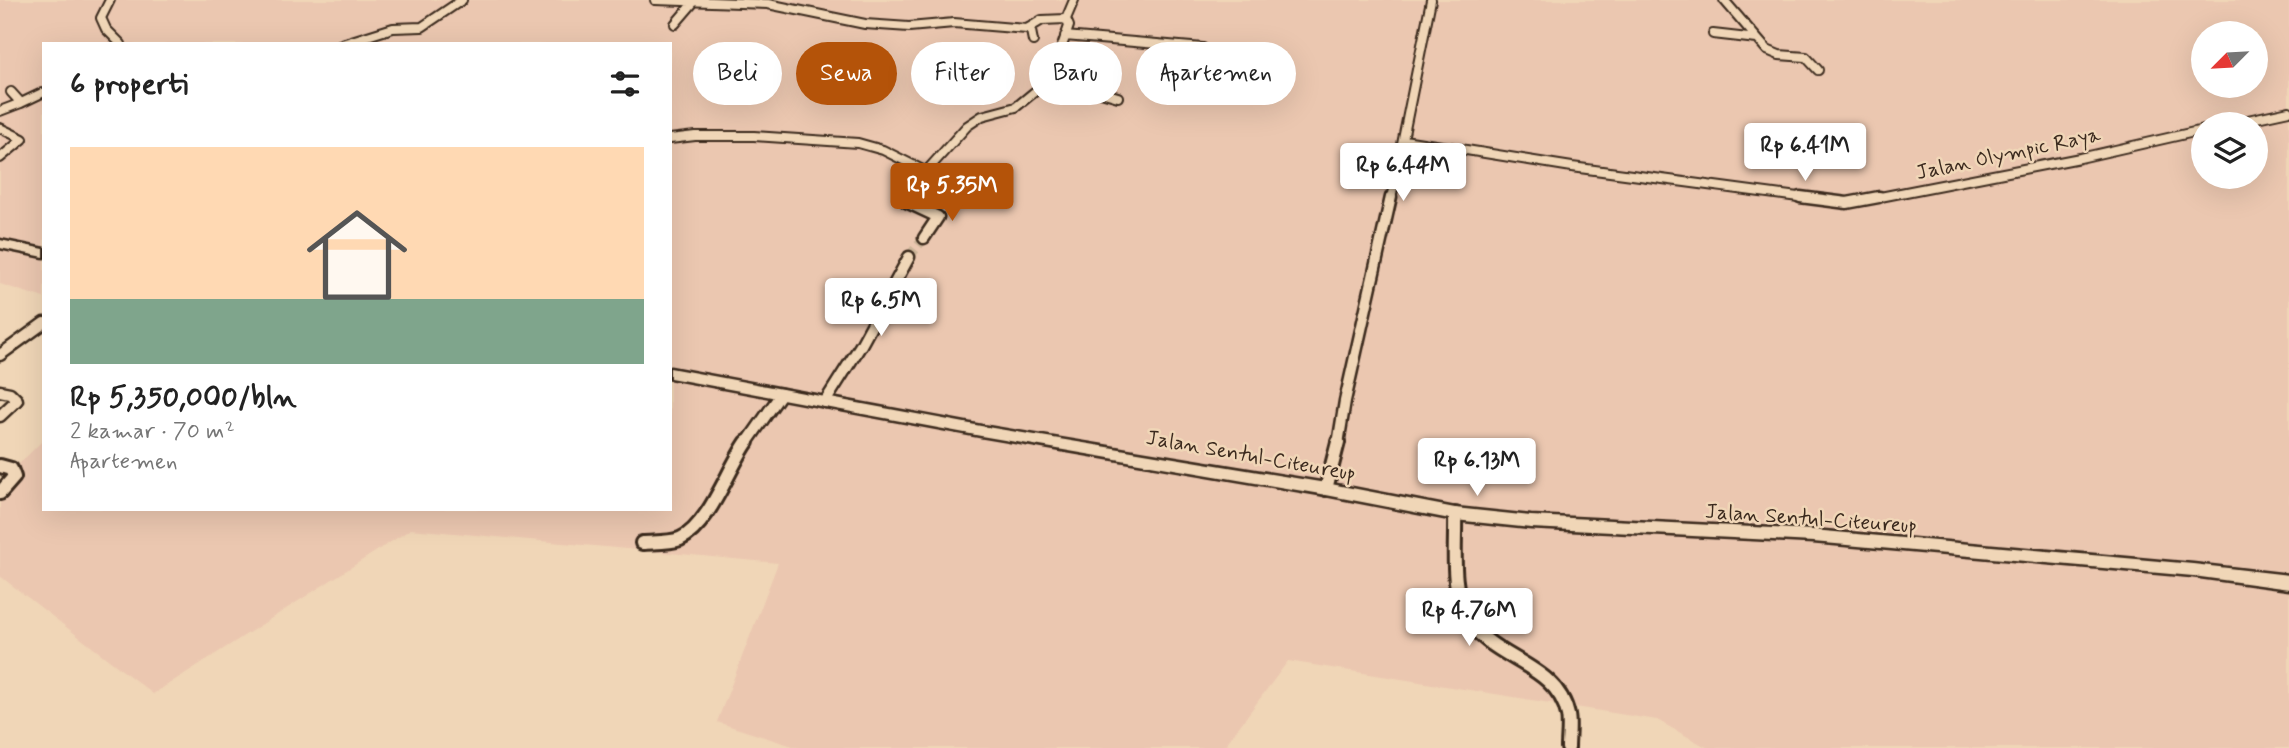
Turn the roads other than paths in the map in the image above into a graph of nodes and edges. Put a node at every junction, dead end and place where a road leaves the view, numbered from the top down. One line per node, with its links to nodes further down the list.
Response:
1 (110, 0): 16 (street)
2 (461, 0): 17 (street)
3 (655, 0): 7 (street)
4 (1074, 0): 9 (street)
5 (1431, 0): 31 (street)
6 (1724, 0): 14 (street)
7 (693, 3): 8 (street); 10 (street)
8 (783, 3): 11 (street)
9 (1066, 19): 11 (street); 13 (street)
10 (675, 24)
11 (1029, 30): 15 (street)
12 (1713, 34): 14 (street)
13 (1065, 36): 18 (street); 19 (street)
14 (1756, 39): 20 (street)
15 (1033, 41)
16 (119, 42)
17 (348, 42)
18 (1063, 42)
19 (1139, 42)
20 (1818, 70)
21 (11, 92): 24 (street)
22 (42, 93): 24 (street)
23 (1029, 96): 33 (street)
24 (21, 103): 25 (street)
25 (0, 111)
26 (2289, 111): 27 (street)
27 (2268, 116)
28 (1, 130): 32 (street)
29 (2191, 133): 31 (street, Jalan Olympic Raya)
30 (672, 139): 33 (street)
31 (1404, 140): 46 (street)
32 (0, 158)
33 (927, 172): 34 (street)
34 (924, 237)
35 (0, 244): 36 (street)
36 (42, 253)
37 (909, 257): 43 (street)
38 (42, 324): 39 (street)
39 (0, 355)
40 (672, 373): 42 (street, Jalan Sentul-Citeureup)
41 (0, 391): 44 (street)
42 (781, 394): 43 (street, Jalan Sentul-Citeureup); 49 (street)
43 (824, 402): 46 (street, Jalan Sentul-Citeureup)
44 (0, 416)
45 (0, 466): 47 (street)
46 (1326, 489): 48 (street, Jalan Sentul-Citeureup)
47 (0, 493)
48 (1455, 514): 50 (street, Jalan Sentul-Citeureup); 51 (street)
49 (642, 542)
50 (2289, 582)
51 (1568, 748)

